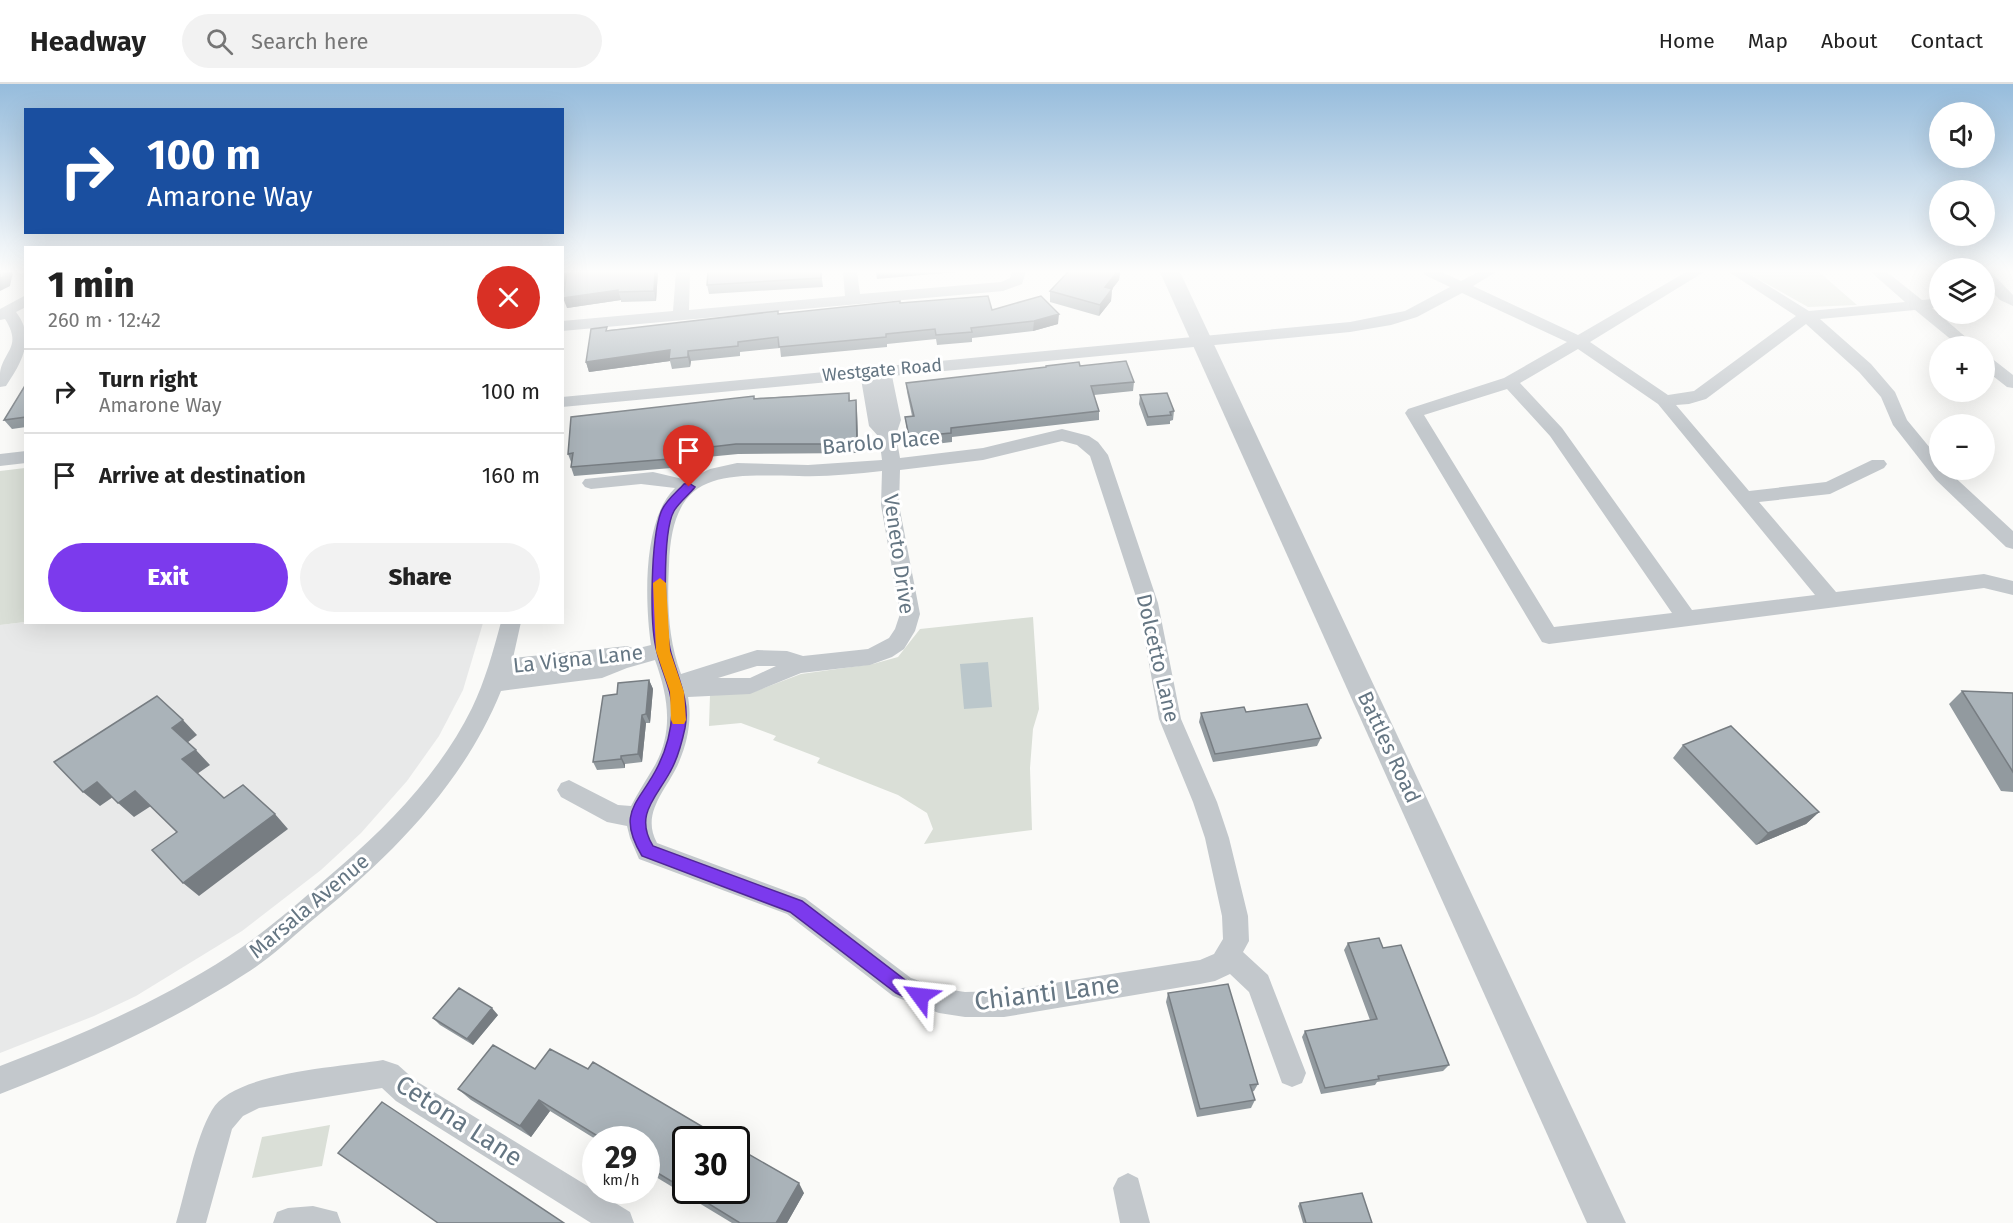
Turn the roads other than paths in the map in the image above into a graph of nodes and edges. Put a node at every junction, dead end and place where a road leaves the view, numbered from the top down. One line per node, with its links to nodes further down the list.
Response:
1 (17, 325): 14 (street)
2 (1195, 325): 10 (street, Battles Road)
3 (1361, 325): 10 (street, Westgate Road)
4 (1543, 325): 11 (street)
5 (1605, 325): 11 (street)
6 (1794, 325): 17 (street)
7 (1817, 325): 27 (street)
8 (1942, 325): 9 (street)
9 (1956, 336)
10 (1202, 340): 13 (street, Westgate Road); 46 (street, Battles Road)
11 (1578, 341): 15 (street); 17 (street)
12 (1995, 369): 16 (street)
13 (876, 371): 18 (street, Westgate Road); 22 (street, Veneto Drive)
14 (0, 382)
15 (1510, 382): 30 (street); 30 (street)
16 (2013, 383)
17 (1665, 400): 26 (street)
18 (564, 402)
19 (1078, 437): 22 (street, Barolo Place); 37 (street, Dolcetto Lane)
20 (24, 457): 21 (street)
21 (0, 459)
22 (892, 463): 25 (street, Barolo Place); 34 (street, Veneto Drive)
23 (1878, 464): 26 (street)
24 (591, 483): 25 (street)
25 (689, 487): 32 (street)
26 (1744, 498): 29 (street)
27 (2013, 542)
28 (2013, 588): 29 (street)
29 (1831, 600): 30 (street)
30 (1687, 619)
31 (511, 624): 33 (street, Marsala Avenue)
32 (663, 651): 33 (street, La Vigna Lane); 34 (street)
33 (498, 675): 39 (street, Marsala Avenue)
34 (676, 688): 36 (street)
35 (569, 790): 36 (street)
36 (637, 817): 37 (street, Chianti Lane)
37 (1228, 955): 38 (street)
38 (1292, 1073)
39 (0, 1080)
40 (1128, 1188): 45 (street)
41 (191, 1223): 44 (street, Cetona Lane)
42 (288, 1223): 43 (street)
43 (327, 1223)
44 (619, 1223)
45 (1135, 1223)
46 (1607, 1223)

